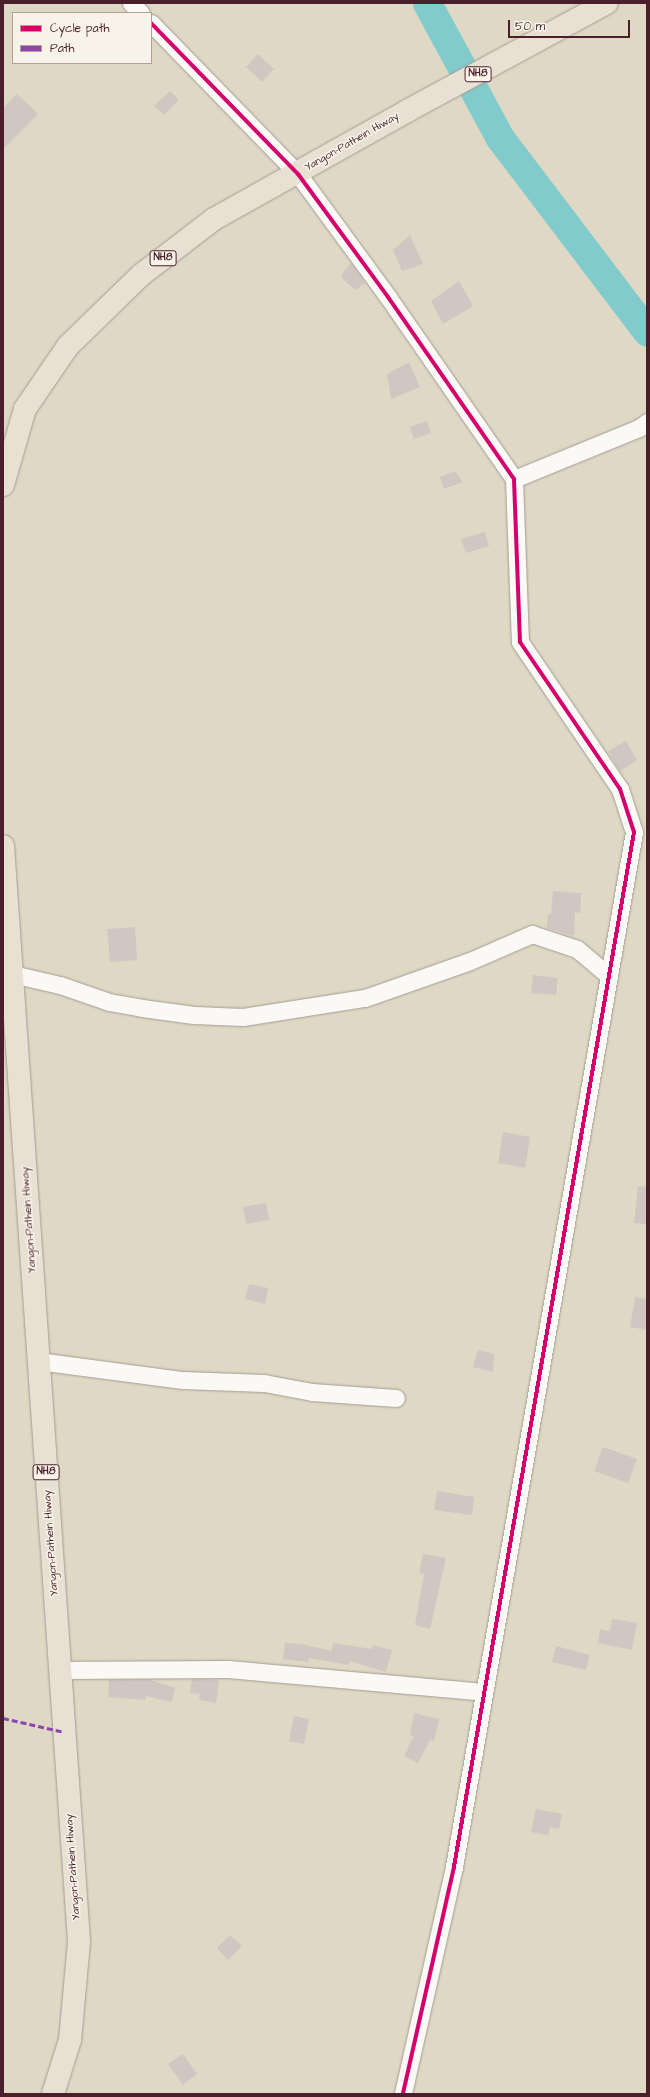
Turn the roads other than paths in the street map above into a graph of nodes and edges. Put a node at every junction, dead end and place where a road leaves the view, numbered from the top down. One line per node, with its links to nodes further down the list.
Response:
1 (131, 3): 3 (street)
2 (599, 5): 5 (highway, Yangon-Pathein Hiway / NH8)
3 (140, 12)
4 (152, 24): 5 (street)
5 (298, 174): 7 (street); 8 (highway, Yangon-Pathein Hiway / NH8)
6 (647, 422): 7 (street)
7 (514, 479): 11 (street)
8 (3, 485)
9 (3, 846): 10 (highway, Yangon-Pathein Hiway / NH8)
10 (12, 974): 11 (street); 12 (highway, Yangon-Pathein Hiway / NH8)
11 (609, 976): 15 (street)
12 (38, 1361): 13 (street); 14 (highway, Yangon-Pathein Hiway / NH8)
13 (396, 1398)
14 (60, 1670): 15 (street); 16 (highway, Yangon-Pathein Hiway / NH8)
15 (484, 1692): 17 (street)
16 (53, 2094)
17 (403, 2094)

